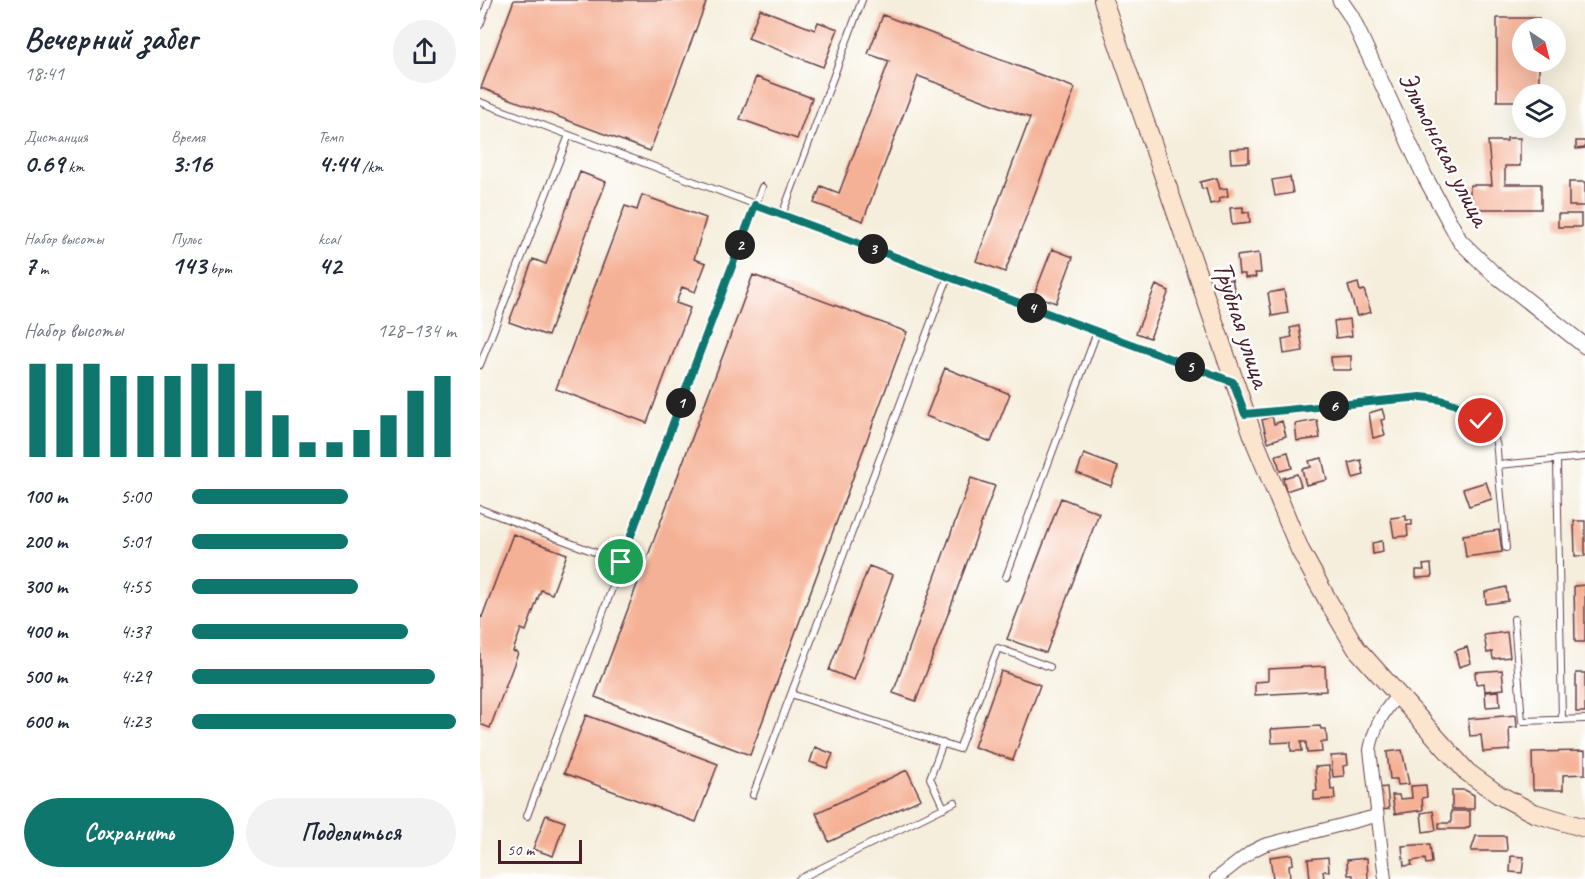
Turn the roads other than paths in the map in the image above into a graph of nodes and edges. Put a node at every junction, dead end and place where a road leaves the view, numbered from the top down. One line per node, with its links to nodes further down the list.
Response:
1 (489, 0): 6 (lane)
2 (862, 0): 11 (lane)
3 (1087, 0): 5 (main road)
4 (1340, 0): 14 (street, Эльтонская улица)
5 (1105, 7): 16 (main road, Трубная улица)
6 (480, 25)
7 (480, 102): 8 (lane)
8 (568, 135): 10 (lane); 15 (lane)
9 (762, 187): 10 (lane)
10 (755, 205): 11 (lane); 23 (lane)
11 (782, 214): 12 (lane)
12 (948, 277): 13 (lane); 27 (lane)
13 (1097, 332): 16 (lane); 24 (lane)
14 (1585, 346)
15 (480, 365)
16 (1233, 382): 17 (main road, Трубная улица)
17 (1245, 414): 20 (lane); 28 (main road, Трубная улица)
18 (1585, 457): 19 (lane)
19 (1557, 460): 20 (lane); 30 (lane)
20 (1498, 465): 22 (lane)
21 (480, 509): 23 (lane)
22 (1506, 548)
23 (621, 562): 35 (lane)
24 (1006, 577)
25 (1514, 619): 30 (lane)
26 (1050, 667): 31 (lane)
27 (791, 694): 31 (lane); 32 (lane)
28 (1397, 696): 36 (street); 37 (main road, Трубная улица)
29 (1585, 719): 30 (lane)
30 (1562, 720)
31 (943, 743): 34 (lane)
32 (753, 795)
33 (955, 802): 34 (lane)
34 (944, 808): 38 (lane)
35 (526, 816)
36 (1376, 816): 39 (street); 40 (street)
37 (1585, 828)
38 (799, 879)
39 (1216, 879)
40 (1385, 879)

